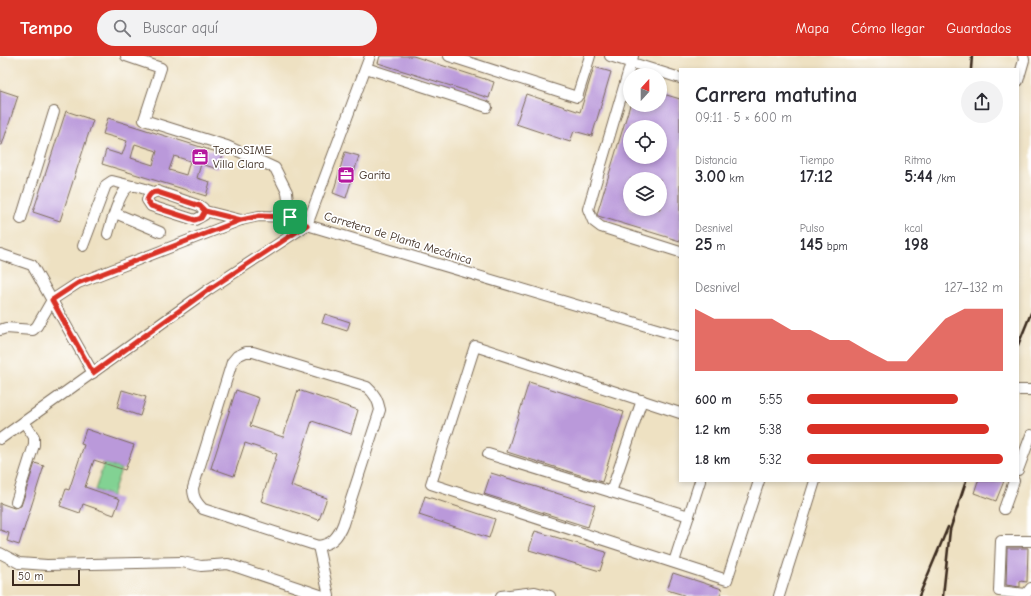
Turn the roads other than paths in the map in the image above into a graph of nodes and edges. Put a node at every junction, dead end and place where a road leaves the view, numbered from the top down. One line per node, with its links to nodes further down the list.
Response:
1 (126, 56): 19 (street)
2 (370, 56): 8 (street)
3 (449, 56): 4 (street)
4 (590, 56)
5 (610, 56): 7 (street)
6 (1023, 56): 10 (street)
7 (632, 59): 9 (street); 13 (street)
8 (366, 68): 11 (street); 22 (street)
9 (679, 78)
10 (1019, 78)
11 (487, 107)
12 (54, 112): 20 (street)
13 (610, 135): 14 (street); 26 (street)
14 (620, 138)
15 (132, 186): 16 (street); 18 (street); 25 (street)
16 (152, 192): 17 (street); 17 (street)
17 (205, 211): 21 (street)
18 (115, 213): 23 (street); 24 (street)
19 (290, 217): 21 (street); 22 (street)
20 (21, 218)
21 (241, 220): 28 (street)
22 (307, 225): 30 (street, Carretera de Planta Mecánica); 31 (street, Carretera de Planta Mecánica)
23 (160, 232)
24 (108, 234)
25 (83, 246)
26 (679, 252)
27 (0, 254): 28 (street)
28 (52, 300): 29 (street); 31 (street)
29 (0, 330)
30 (679, 336)
31 (93, 373): 36 (street, Carretera de Planta Mecánica)
32 (1019, 390): 33 (street)
33 (1031, 390)
34 (642, 400): 35 (street); 45 (street); 52 (street)
35 (679, 413)
36 (24, 422): 38 (street, Carretera de Planta Mecánica); 46 (street)
37 (1031, 435): 40 (street)
38 (0, 438)
39 (488, 454): 45 (street)
40 (1019, 467)
41 (700, 482): 48 (street)
42 (759, 482): 52 (street)
43 (815, 482): 59 (street)
44 (1014, 482): 47 (street)
45 (611, 492): 48 (street)
46 (16, 502)
47 (1004, 509)
48 (689, 516): 52 (street)
49 (1031, 541): 53 (street)
50 (318, 546): 50 (street); 56 (street)
51 (0, 553): 55 (street)
52 (674, 562)
53 (1031, 588)
54 (535, 594): 57 (street); 58 (street)
55 (323, 596)
56 (329, 596)
57 (501, 596)
58 (550, 596)
59 (779, 596)

